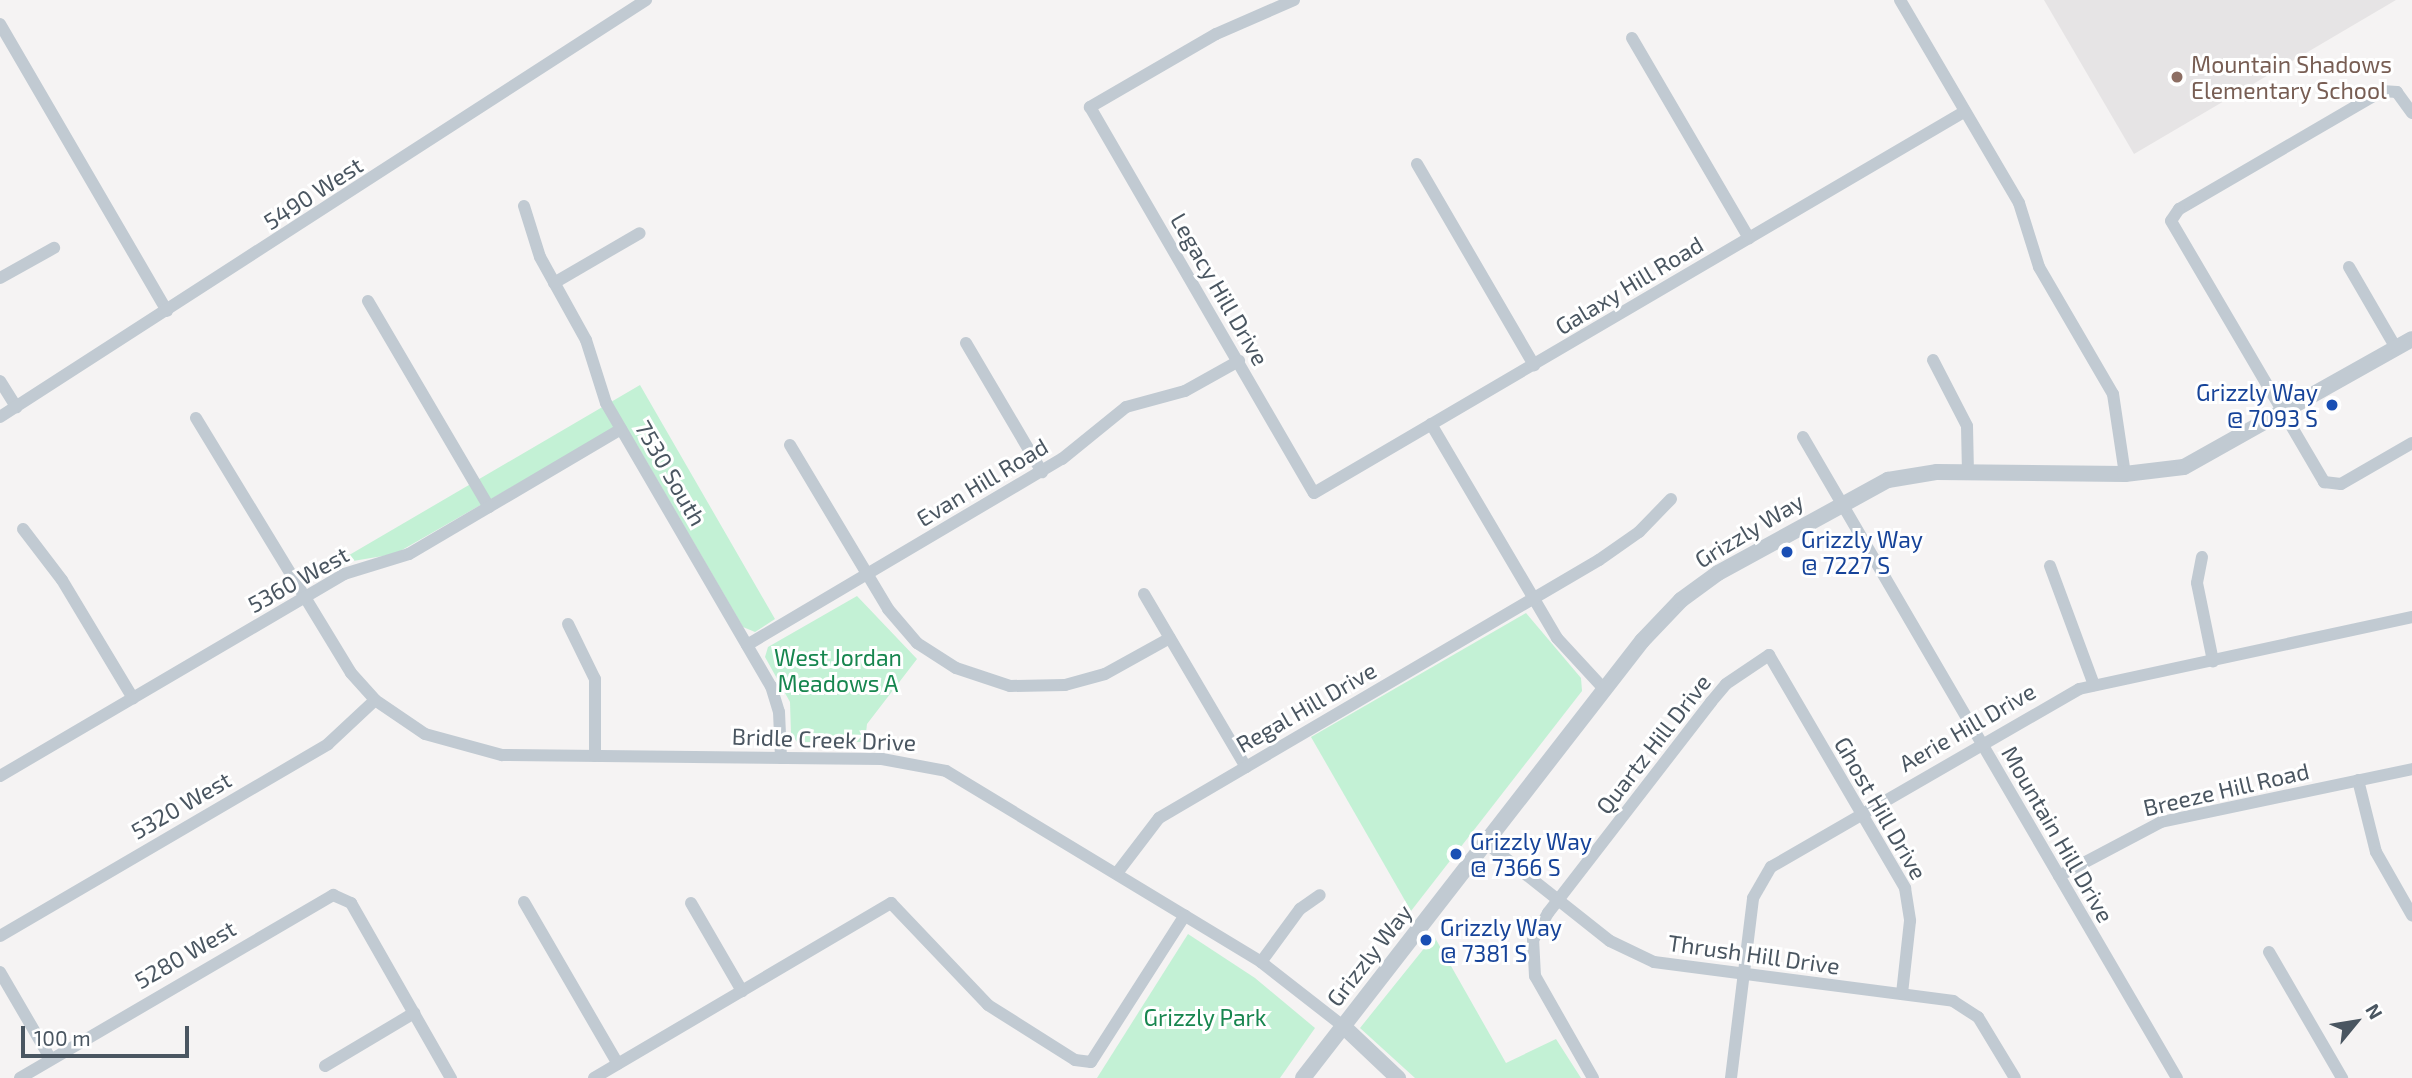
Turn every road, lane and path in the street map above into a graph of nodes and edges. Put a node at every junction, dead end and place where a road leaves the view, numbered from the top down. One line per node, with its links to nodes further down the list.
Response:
1 (646, 0): 17 (street, 5490 West)
2 (1294, 0): 22 (street, Legacy Hill Drive)
3 (1900, 0): 6 (street)
4 (0, 24): 17 (street)
5 (1632, 38): 11 (street)
6 (1964, 112): 11 (street, Galaxy Hill Road); 36 (street)
7 (2412, 113): 26 (street)
8 (1417, 164): 23 (street)
9 (524, 206): 15 (street, 7530 South)
10 (640, 233): 15 (street)
11 (1749, 238): 23 (street, Galaxy Hill Road)
12 (54, 248): 14 (street)
13 (2349, 267): 20 (street)
14 (0, 278)
15 (554, 283): 30 (street, 7530 South)
16 (368, 302): 40 (street)
17 (167, 311): 25 (street, 5490 West)
18 (2412, 339): 20 (street, Grizzly Way)
19 (966, 342): 34 (street)
20 (2396, 348): 26 (street, Grizzly Way)
21 (1933, 360): 35 (street)
22 (1239, 361): 34 (street, Evan Hill Road); 37 (street, Legacy Hill Drive)
23 (1534, 365): 29 (street, Galaxy Hill Road)
24 (0, 381): 25 (street)
25 (16, 407): 27 (street, 5490 West)
26 (2281, 415): 32 (street); 36 (street, Grizzly Way)
27 (0, 417)
28 (195, 418): 46 (street, Bridle Creek Drive)
29 (1431, 424): 37 (street, Galaxy Hill Road); 47 (street)
30 (621, 429): 40 (street, 5360 West); 51 (street, 7530 South)
31 (1802, 437): 39 (street, Mountain Hill Drive)
32 (2412, 443)
33 (790, 445): 44 (street)
34 (1042, 472): 44 (street, Evan Hill Road)
35 (1968, 473): 36 (street, Grizzly Way); 39 (street, Grizzly Way)
36 (2125, 474)
37 (1314, 493)
38 (1671, 499): 47 (street, Regal Hill Drive)
39 (1840, 502): 55 (street, Grizzly Way); 58 (street, Mountain Hill Drive)
40 (489, 507): 46 (street, 5360 West)
41 (23, 529): 56 (street)
42 (2202, 557): 53 (street)
43 (2050, 566): 54 (street)
44 (866, 575): 50 (street); 51 (street, Evan Hill Road)
45 (1144, 594): 50 (street)
46 (304, 597): 56 (street, 5360 West); 57 (street, Bridle Creek Drive)
47 (1534, 598): 55 (street); 61 (street, Regal Hill Drive)
48 (2412, 617): 53 (street, Aerie Hill Drive)
49 (568, 624): 59 (street)
50 (1170, 638): 61 (street)
51 (747, 645): 60 (street, 7530 South)
52 (1769, 655): 65 (street, Ghost Hill Drive); 70 (street, Quartz Hill Drive)
53 (2213, 661): 54 (street, Aerie Hill Drive)
54 (2094, 685): 58 (street, Aerie Hill Drive)
55 (1604, 689): 66 (street, Grizzly Way)
56 (133, 698): 63 (street, 5360 West)
57 (375, 700): 59 (street, Bridle Creek Drive); 75 (street, 5320 West)
58 (1981, 743): 65 (street, Aerie Hill Drive); 68 (street, Mountain Hill Drive)
59 (595, 756): 60 (street, Bridle Creek Drive)
60 (781, 758): 67 (street, Bridle Creek Drive)
61 (1246, 767): 67 (street, Regal Hill Drive)
62 (2412, 769): 64 (street, Breeze Hill Road)
63 (0, 776)
64 (2358, 780): 68 (street, Breeze Hill Road); 74 (street)
65 (1861, 813): 79 (street, Aerie Hill Drive); 81 (street, Ghost Hill Drive)
66 (1485, 842): 70 (street, Thrush Hill Drive); 83 (street, Grizzly Way)
67 (1117, 873): 73 (street, Bridle Creek Drive)
68 (2059, 876): 95 (street, Mountain Hill Drive)
69 (1320, 895): 77 (street)
70 (1557, 900): 79 (street, Thrush Hill Drive); 92 (street, Quartz Hill Drive)
71 (524, 902): 85 (street)
72 (691, 903): 80 (street)
73 (1185, 915): 77 (street, Bridle Creek Drive); 80 (street)
74 (2412, 915)
75 (0, 936)
76 (2269, 952): 96 (street)
77 (1261, 962): 83 (street, Bridle Creek Drive)
78 (0, 972): 84 (street)
79 (1742, 975): 81 (street, Thrush Hill Drive); 93 (street, Aerie Hill Drive)
80 (742, 991): 85 (street)
81 (1902, 994): 94 (street, Thrush Hill Drive)
82 (414, 1013): 84 (street, 5280 West); 86 (street); 88 (street)
83 (1343, 1026): 90 (street, Grizzly Way); 91 (street, Bridle Creek Drive)
84 (50, 1058): 87 (street, 5280 West)
85 (618, 1064): 89 (street)
86 (325, 1066)
87 (20, 1078)
88 (452, 1078)
89 (594, 1078)
90 (1303, 1078)
91 (1398, 1078)
92 (1593, 1078)
93 (1731, 1078)
94 (2015, 1078)
95 (2177, 1078)
96 (2342, 1078)

